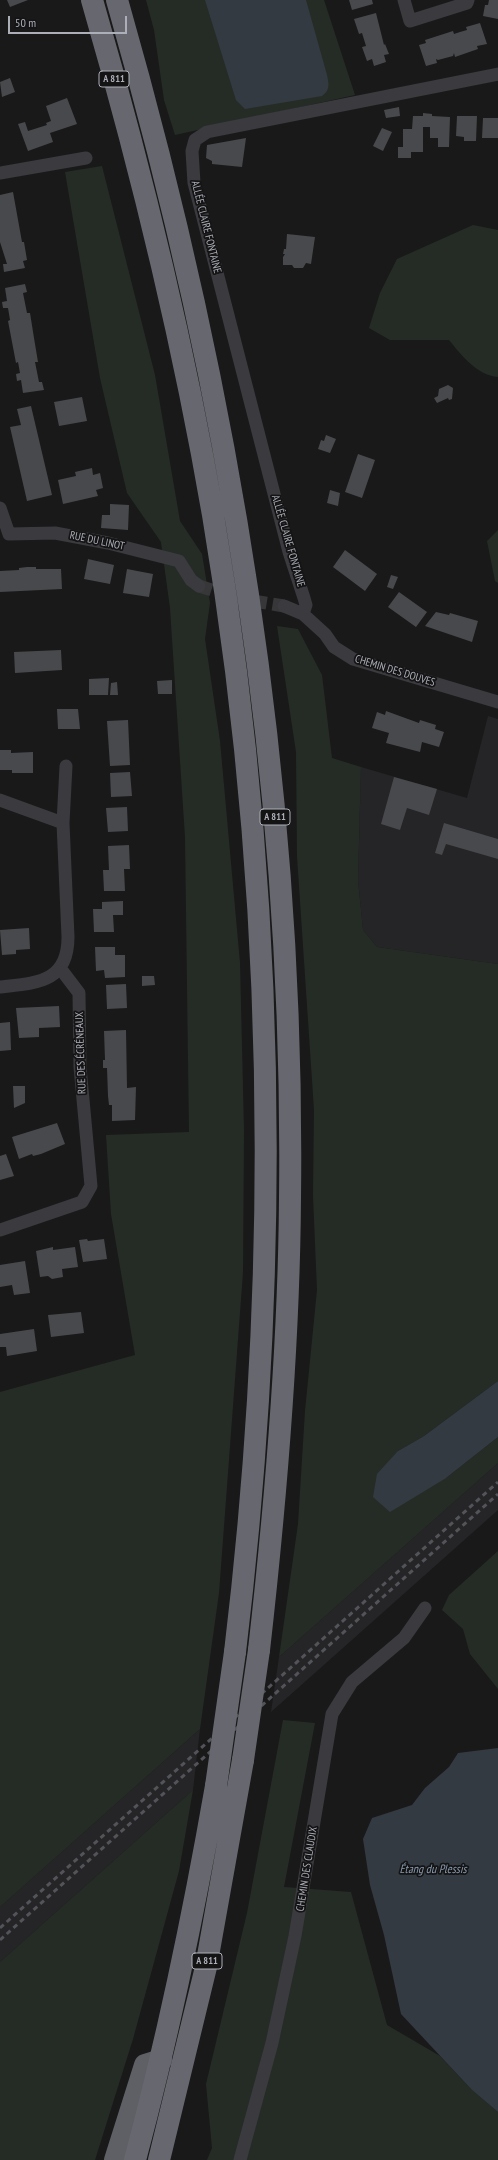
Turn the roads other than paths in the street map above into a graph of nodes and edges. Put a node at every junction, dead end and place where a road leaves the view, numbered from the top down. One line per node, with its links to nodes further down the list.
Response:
1 (92, 0): 21 (highway, A 811, bridge)
2 (117, 0): 24 (highway, A 811, bridge)
3 (404, 0): 4 (street)
4 (468, 0)
5 (498, 74): 12 (street, ALLÉE CLAIRE FONTAINE)
6 (86, 158): 7 (street)
7 (0, 172)
8 (0, 508): 9 (street, RUE DU LINOT)
9 (4, 535): 10 (street, RUE DU LINOT)
10 (199, 586)
11 (284, 606): 12 (street, CHEMIN DES DOUVES)
12 (303, 614): 13 (street, CHEMIN DES DOUVES)
13 (498, 702)
14 (66, 766): 16 (street)
15 (0, 800): 16 (street)
16 (63, 823): 17 (street)
17 (60, 968): 18 (street); 19 (street, RUE DES ÉCRÉNEAUX)
18 (0, 987)
19 (0, 1230)
20 (425, 1608): 25 (street, CHEMIN DES CLAUDIX)
21 (160, 2060): 22 (highway); 23 (highway, A 811)
22 (115, 2160)
23 (135, 2160)
24 (159, 2160)
25 (240, 2160)

